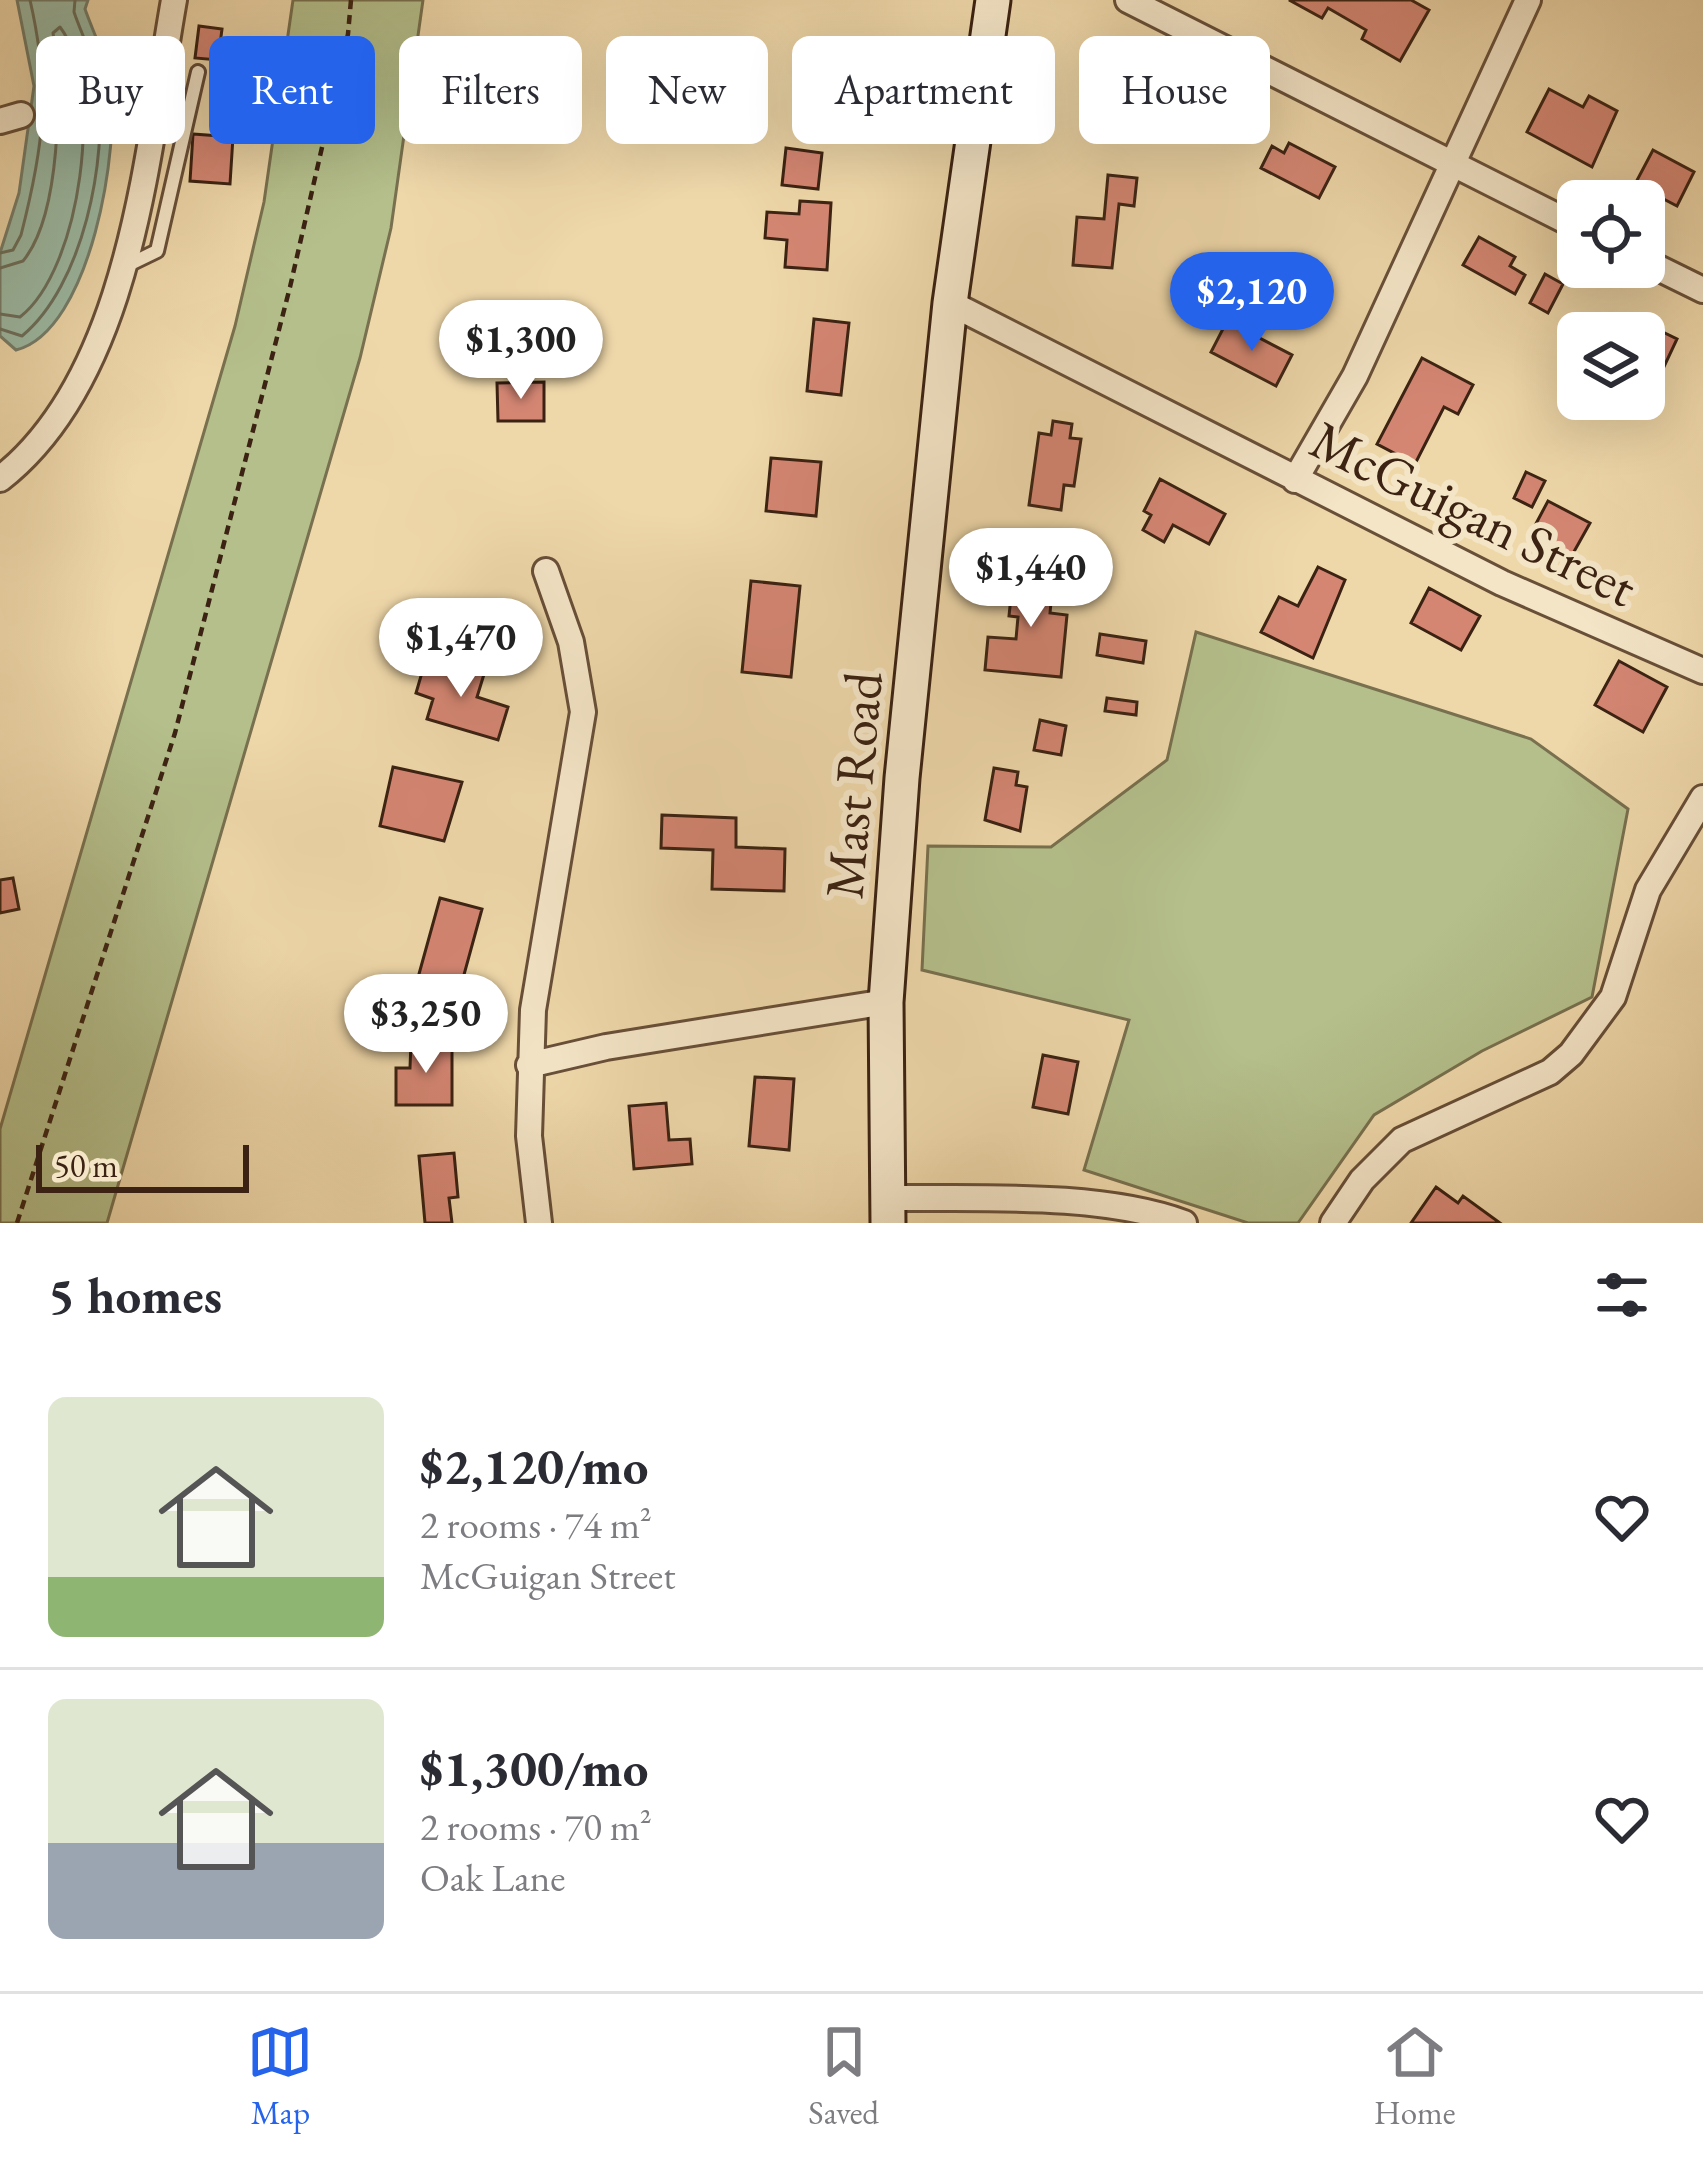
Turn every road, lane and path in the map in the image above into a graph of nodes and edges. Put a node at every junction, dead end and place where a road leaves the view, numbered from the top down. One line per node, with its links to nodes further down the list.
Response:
1 (174, 0): 9 (street)
2 (351, 0): 21 (path)
3 (993, 0): 12 (main road, Mast Road)
4 (1129, 0): 7 (street)
5 (1528, 0): 7 (street)
6 (198, 72): 9 (lane)
7 (1453, 163): 8 (street); 14 (street)
8 (1557, 216)
9 (123, 268): 13 (street)
10 (1665, 271): 11 (street)
11 (1703, 290)
12 (950, 303): 14 (street, McGuigan Street); 18 (main road, Mast Road)
13 (0, 479)
14 (1294, 480): 16 (street, McGuigan Street)
15 (546, 571): 19 (street)
16 (1703, 671)
17 (1703, 798): 24 (street)
18 (886, 1002): 19 (street); 20 (main road, Mast Road)
19 (529, 1065): 22 (street)
20 (888, 1210): 23 (street)
21 (17, 1223)
22 (539, 1223)
23 (1184, 1223)
24 (1334, 1223)

